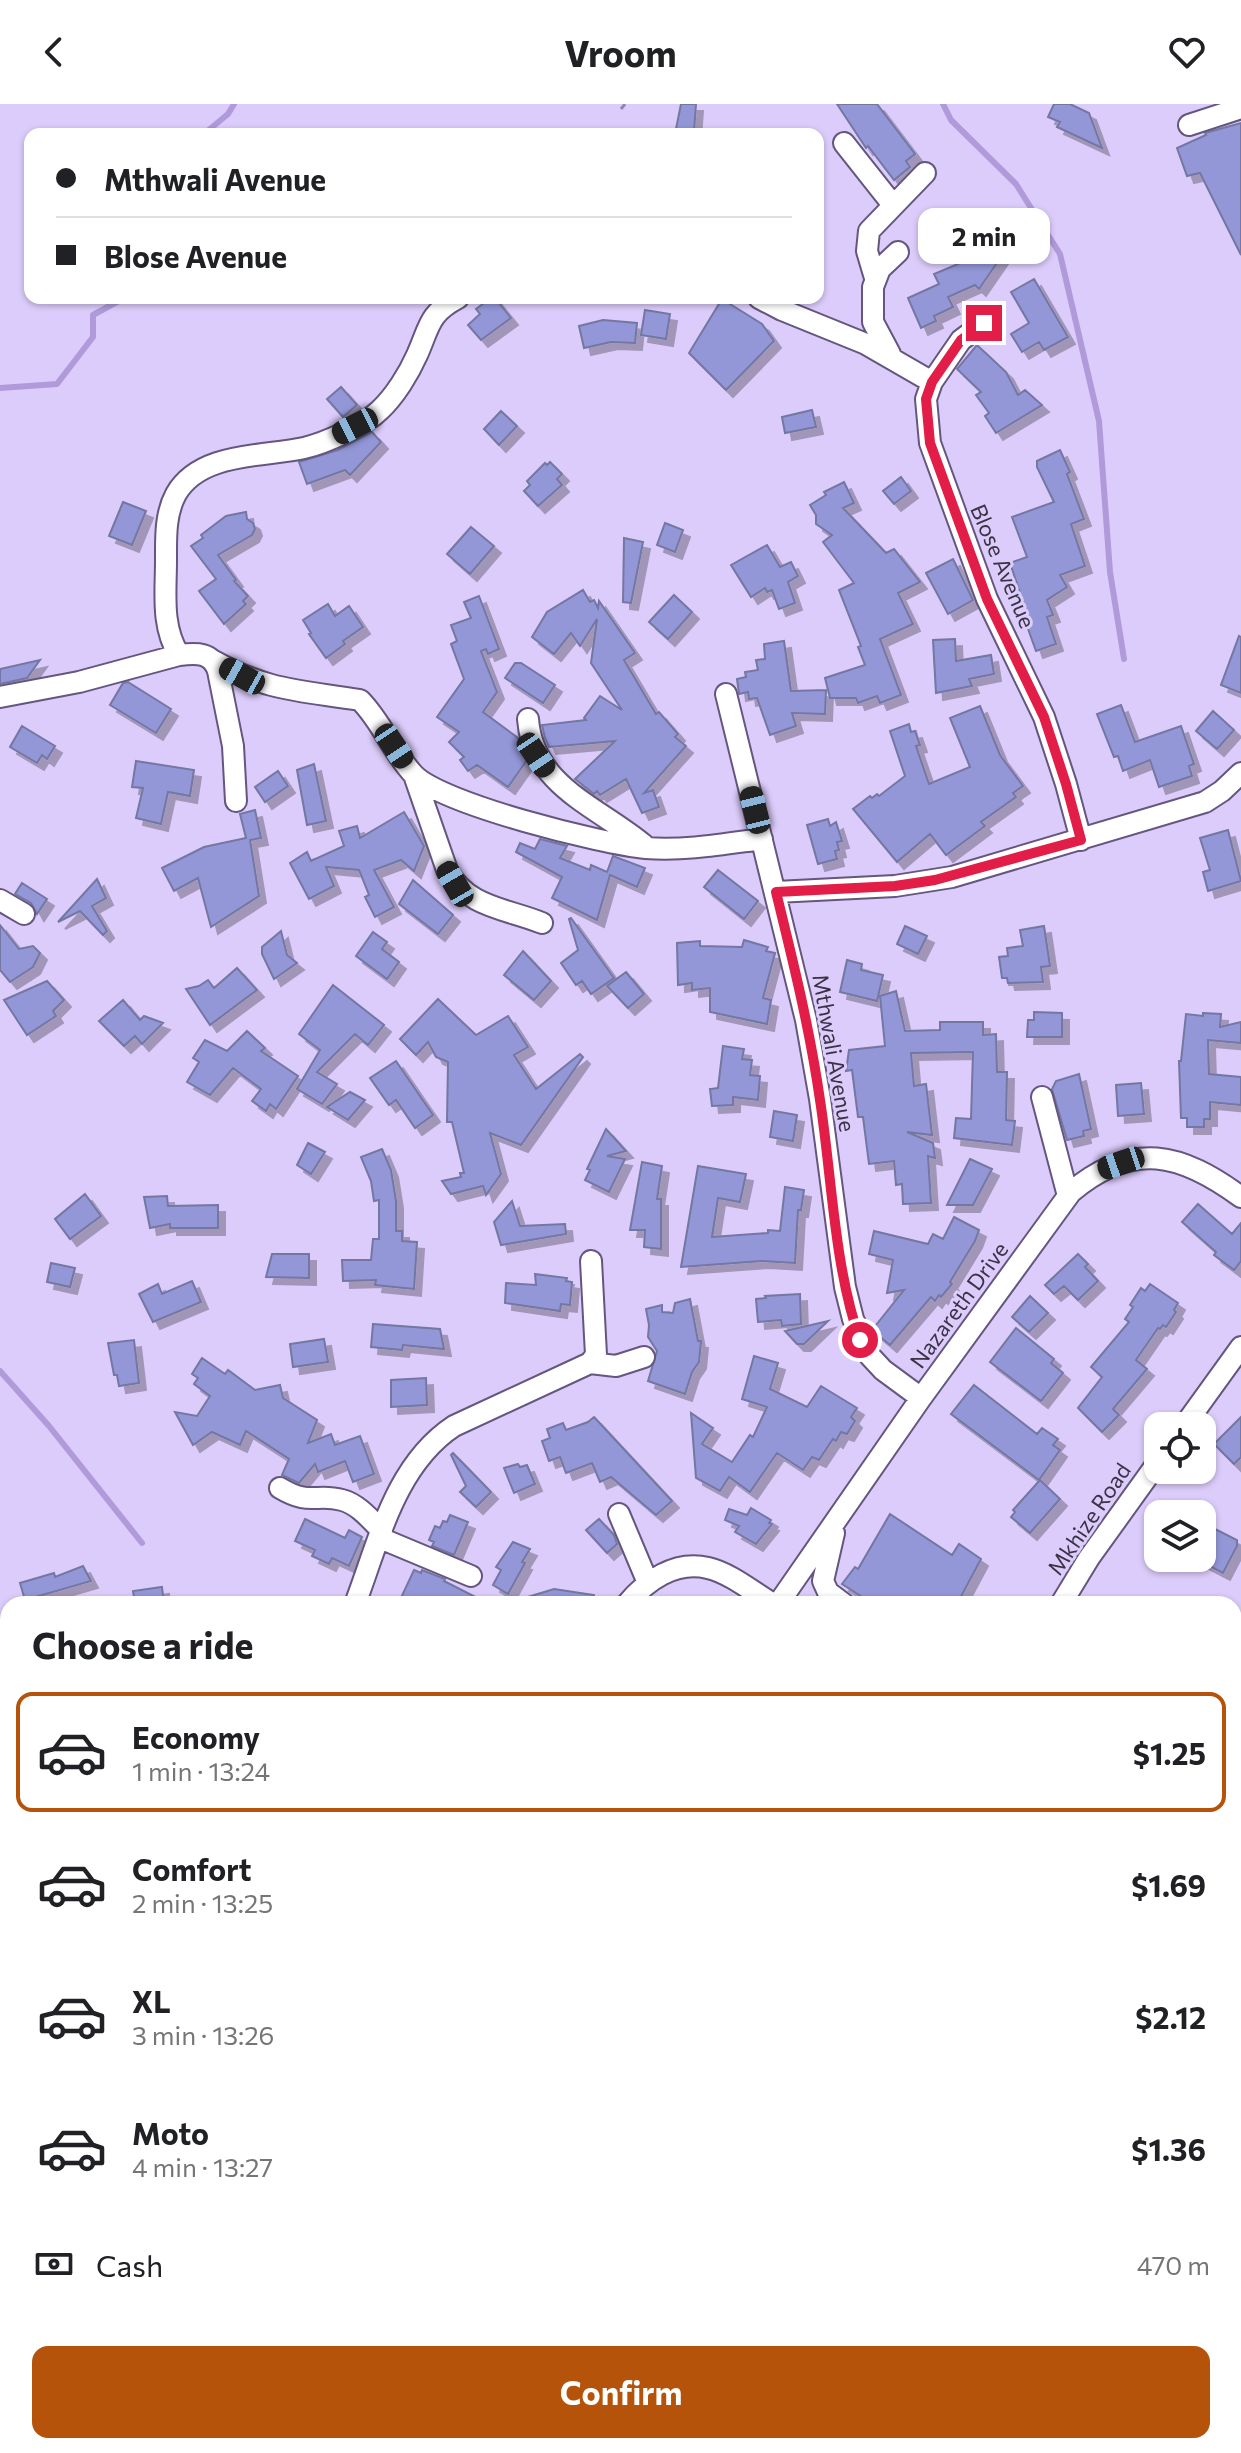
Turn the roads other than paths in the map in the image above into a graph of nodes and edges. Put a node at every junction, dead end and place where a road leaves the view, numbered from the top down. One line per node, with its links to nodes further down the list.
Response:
1 (1241, 108): 2 (street)
2 (1189, 125)
3 (844, 143): 5 (street)
4 (925, 173): 5 (street)
5 (893, 205): 7 (street)
6 (898, 252): 7 (street)
7 (875, 278): 11 (street)
8 (448, 304): 13 (street)
9 (773, 304): 11 (street)
10 (984, 323): 12 (street, Blose Avenue)
11 (892, 357): 12 (street)
12 (932, 382): 22 (street, Blose Avenue)
13 (179, 655): 14 (street); 16 (street)
14 (212, 660): 19 (street); 20 (street)
15 (726, 694): 21 (street, Mthwali Avenue)
16 (0, 697)
17 (528, 719): 23 (street)
18 (1241, 773): 22 (street)
19 (414, 775): 23 (street); 27 (street)
20 (236, 801)
21 (762, 839): 23 (street); 24 (street, Mthwali Avenue)
22 (1081, 840): 24 (street)
23 (647, 848)
24 (776, 892): 35 (street, Mthwali Avenue)
25 (0, 900): 26 (street)
26 (24, 914)
27 (542, 923)
28 (1042, 1097): 29 (street)
29 (1068, 1196): 30 (street, Nazareth Drive); 35 (street, Nazareth Drive)
30 (1241, 1197)
31 (591, 1261): 34 (street)
32 (1241, 1347): 36 (street)
33 (644, 1357): 34 (street)
34 (590, 1363): 41 (street)
35 (921, 1398): 40 (street, Nazareth Drive)
36 (1194, 1412)
37 (1144, 1481): 49 (street, Mkhize Road)
38 (280, 1488): 41 (street)
39 (619, 1514): 43 (street)
40 (836, 1522): 47 (street, Nazareth Drive); 48 (street)
41 (381, 1534): 42 (street); 44 (street)
42 (471, 1576)
43 (648, 1583): 45 (street); 46 (street)
44 (358, 1596)
45 (635, 1596)
46 (761, 1596)
47 (782, 1596)
48 (833, 1596)
49 (1066, 1596)

